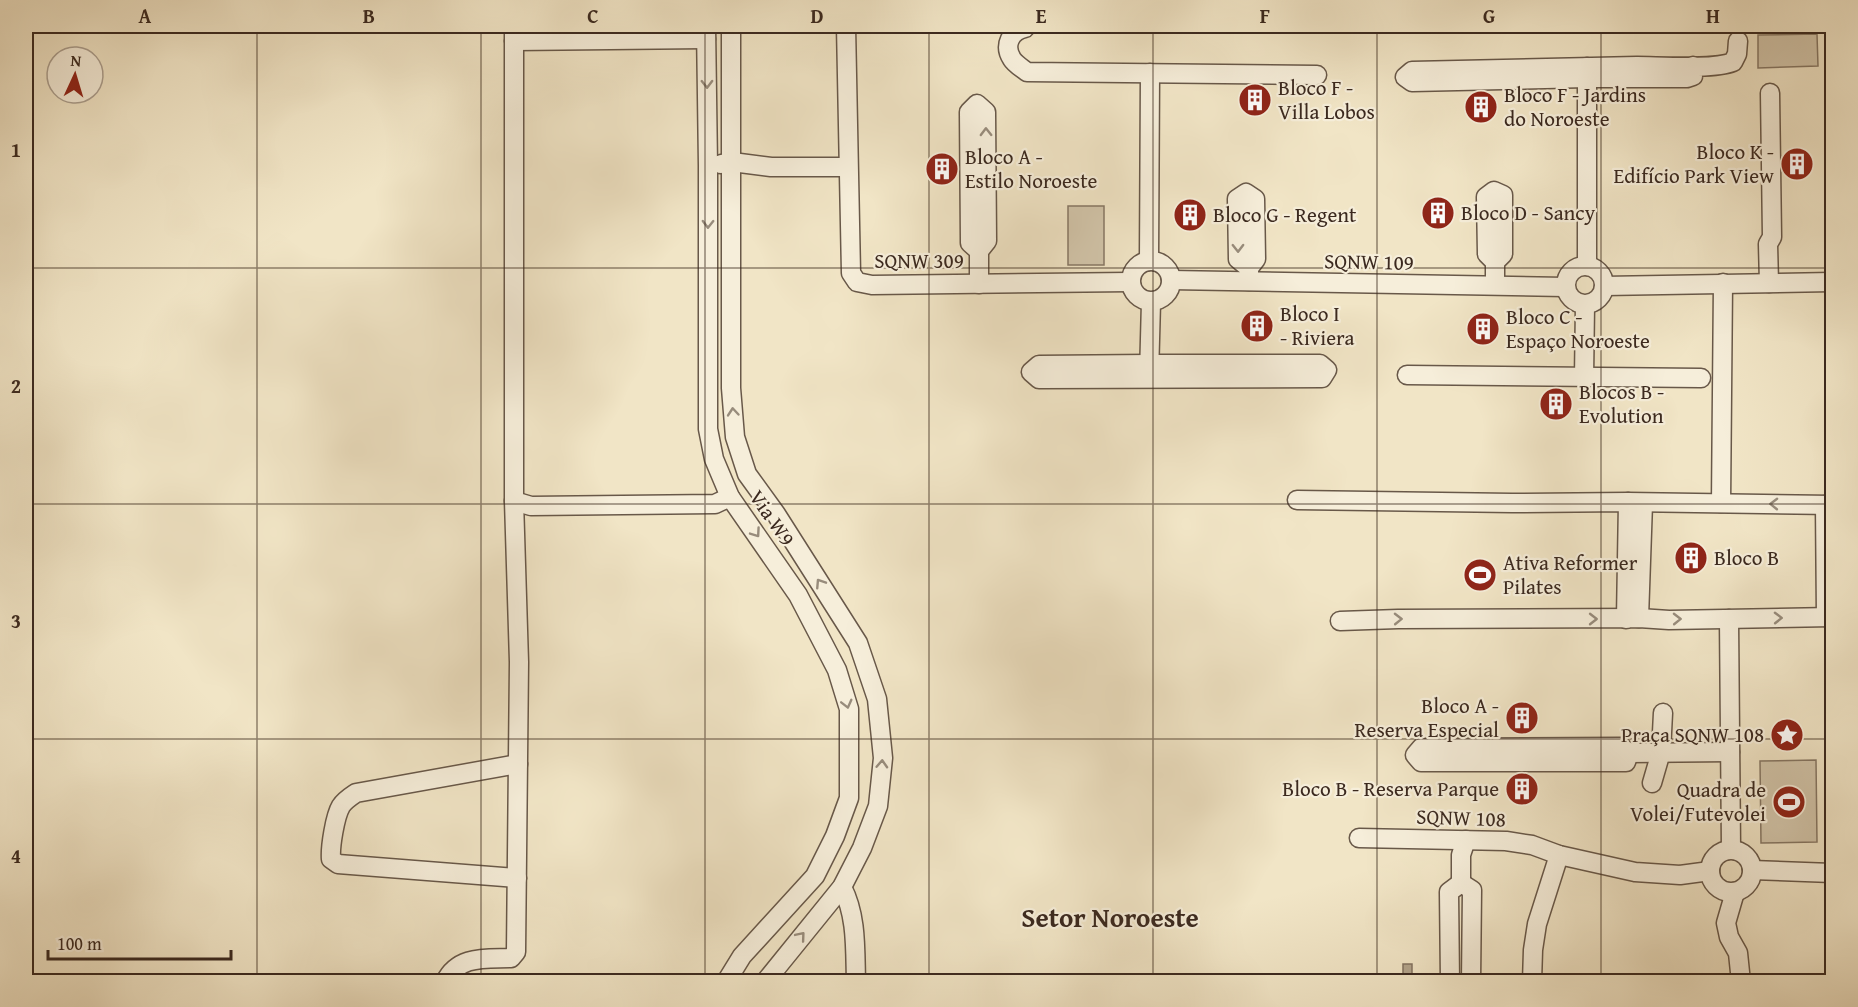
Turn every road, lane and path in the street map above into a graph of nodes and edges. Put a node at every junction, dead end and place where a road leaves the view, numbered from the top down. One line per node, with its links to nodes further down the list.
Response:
1 (731, 26): 11 (street, Via W9)
2 (846, 26): 13 (street, SQNW 309)
3 (1025, 28): 8 (street)
4 (706, 32): 5 (street); 12 (street, Via W9, one-way to 12)
5 (514, 33): 35 (street)
6 (1738, 41): 7 (street)
7 (1587, 72): 7 (street); 17 (street)
8 (1150, 73): 9 (street); 15 (street)
9 (1317, 75)
10 (1770, 93): 22 (street)
11 (732, 162): 12 (street); 13 (street); 58 (street, Via W9, one-way to 11)
12 (708, 166): 33 (street, Via W9, one-way to 33)
13 (848, 167): 23 (street, SQNW 309)
14 (979, 251): 14 (street, one-way to 14); 23 (street)
15 (1149, 261): 18 (street); 19 (street)
16 (1494, 262): 24 (street)
17 (1587, 266): 25 (street); 26 (street)
18 (1171, 280): 24 (street, SQNW 109); 27 (street)
19 (1130, 282): 23 (street, SQNW 309); 27 (street)
20 (1833, 282): 22 (street)
21 (1723, 283): 22 (street); 25 (street); 37 (street)
22 (1769, 283)
23 (979, 284)
24 (1495, 285): 26 (street, SQNW 109)
25 (1604, 286): 28 (street)
26 (1565, 287): 28 (street)
27 (1151, 302): 29 (street)
28 (1585, 305): 31 (street)
29 (1149, 371): 29 (street); 29 (street)
30 (1407, 375): 31 (street)
31 (1584, 378): 32 (street)
32 (1701, 378)
33 (730, 497): 35 (street); 61 (street, Via W9, one-way to 61)
34 (1297, 500): 36 (street)
35 (514, 501): 47 (street)
36 (1635, 502): 37 (street); 40 (street)
37 (1721, 503): 38 (street, one-way to 37)
38 (1829, 505): 39 (street)
39 (1829, 617): 41 (street, one-way to 39)
40 (1632, 618): 41 (street, one-way to 41); 42 (street, one-way to 40)
41 (1729, 619): 45 (street)
42 (1340, 621)
43 (1663, 712): 44 (street)
44 (1661, 752): 45 (street); 46 (street); 48 (street)
45 (1730, 752): 51 (street)
46 (1629, 753): 46 (street)
47 (518, 764): 56 (street); 56 (street)
48 (1652, 783)
49 (1359, 838): 50 (street, SQNW 108)
50 (1466, 840): 52 (street, SQNW 108); 57 (street)
51 (1731, 849): 53 (street); 54 (street)
52 (1559, 855): 54 (street, SQNW 108); 66 (street)
53 (1752, 870): 55 (street); 59 (street)
54 (1710, 871): 59 (street)
55 (1833, 873)
56 (517, 879): 60 (street)
57 (1461, 883): 64 (street); 65 (street)
58 (842, 887): 62 (street, Via W9, one-way to 58); 63 (street)
59 (1735, 892): 67 (street)
60 (445, 981)
61 (726, 981)
62 (765, 981)
63 (856, 981)
64 (1450, 981)
65 (1471, 981)
66 (1532, 981)
67 (1741, 981)

